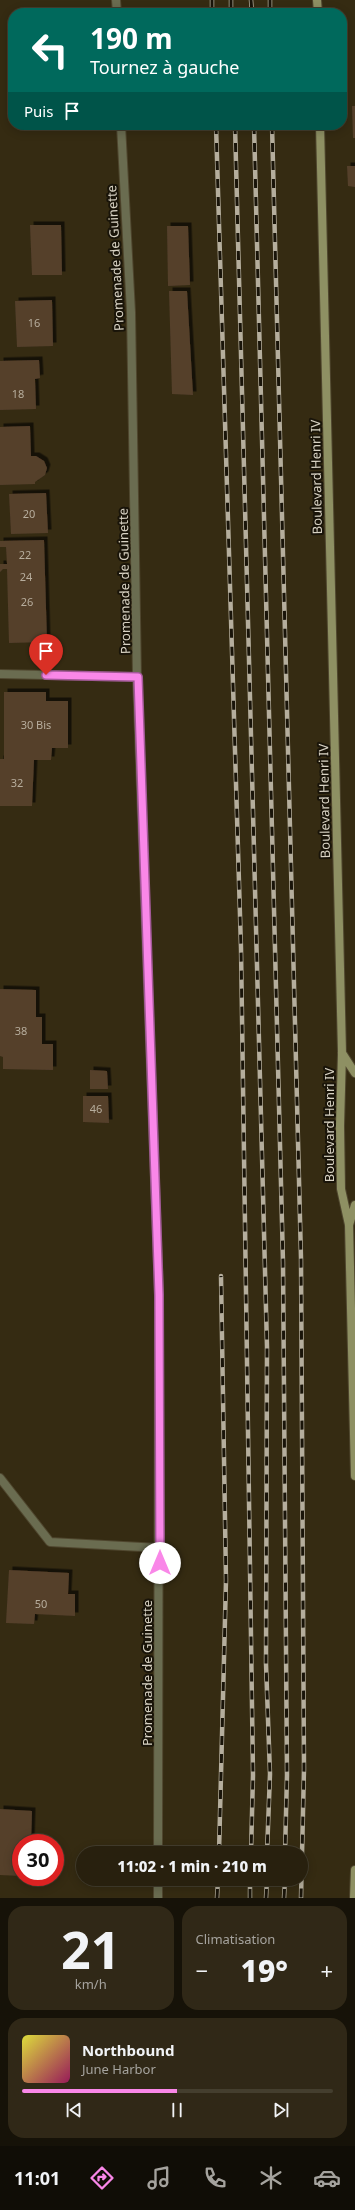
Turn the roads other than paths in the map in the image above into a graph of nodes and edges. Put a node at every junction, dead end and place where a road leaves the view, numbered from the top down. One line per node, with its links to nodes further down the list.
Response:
1 (121, 130): 4 (street, Promenade de Guinette)
2 (320, 130): 5 (street, Boulevard Henri IV)
3 (0, 674): 4 (street)
4 (138, 677): 11 (street, Promenade de Guinette)
5 (342, 1053): 6 (street); 8 (street, Boulevard Henri IV)
6 (355, 1073)
7 (355, 1205): 8 (street)
8 (349, 1226): 9 (street, Boulevard Henri IV)
9 (355, 1476)
10 (0, 1478): 11 (street)
11 (160, 1548): 12 (street, Promenade de Guinette)
12 (158, 1846)
13 (355, 1870): 16 (street)
14 (158, 1886): 15 (street)
15 (158, 1898)
16 (354, 1898)

